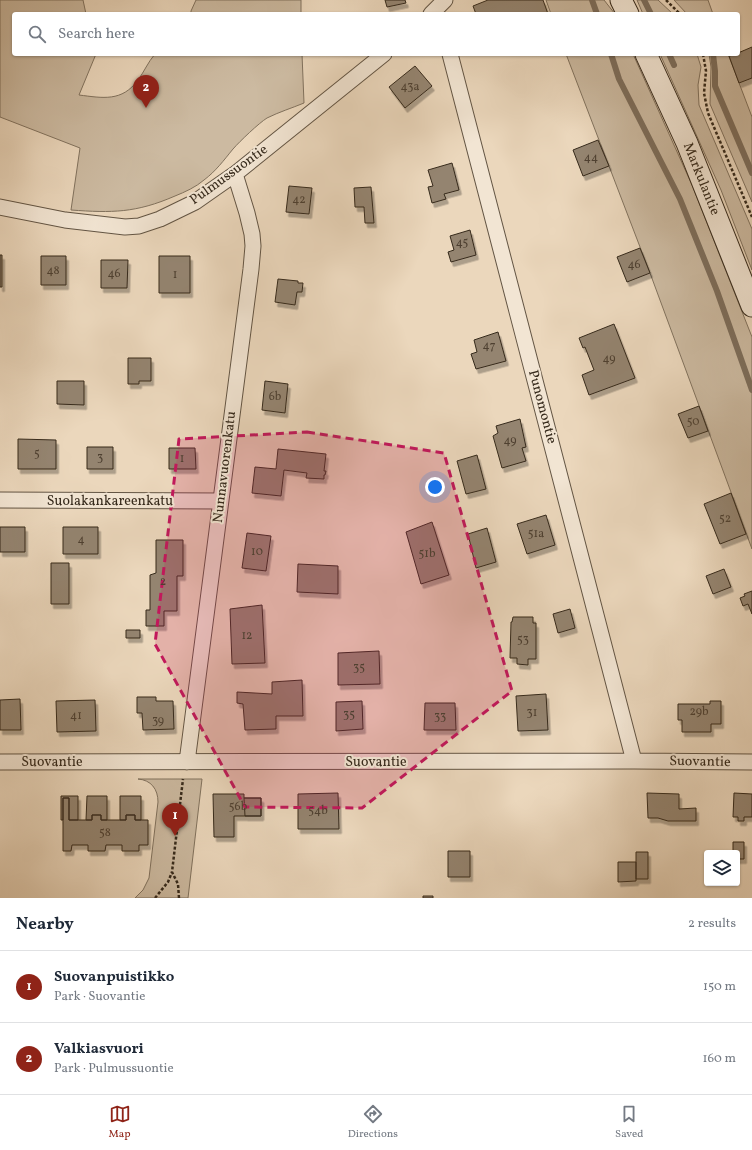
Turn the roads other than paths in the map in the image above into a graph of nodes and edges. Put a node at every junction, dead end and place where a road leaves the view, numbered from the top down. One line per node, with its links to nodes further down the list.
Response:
1 (622, 0): 2 (main road)
2 (627, 12)
3 (382, 56): 6 (street, Pulmussuontie)
4 (451, 56): 11 (street, Punomontie)
5 (647, 56): 8 (main road, Markulantie)
6 (235, 174): 7 (street, Pulmussuontie); 10 (street, Nunnavuorenkatu)
7 (0, 208)
8 (752, 306)
9 (0, 500): 10 (street, Suolakankareenkatu)
10 (221, 501): 13 (street, Nunnavuorenkatu)
11 (634, 761): 13 (street, Suovantie); 14 (street, Suovantie)
12 (0, 762): 13 (street, Suovantie)
13 (188, 762)
14 (752, 762)

